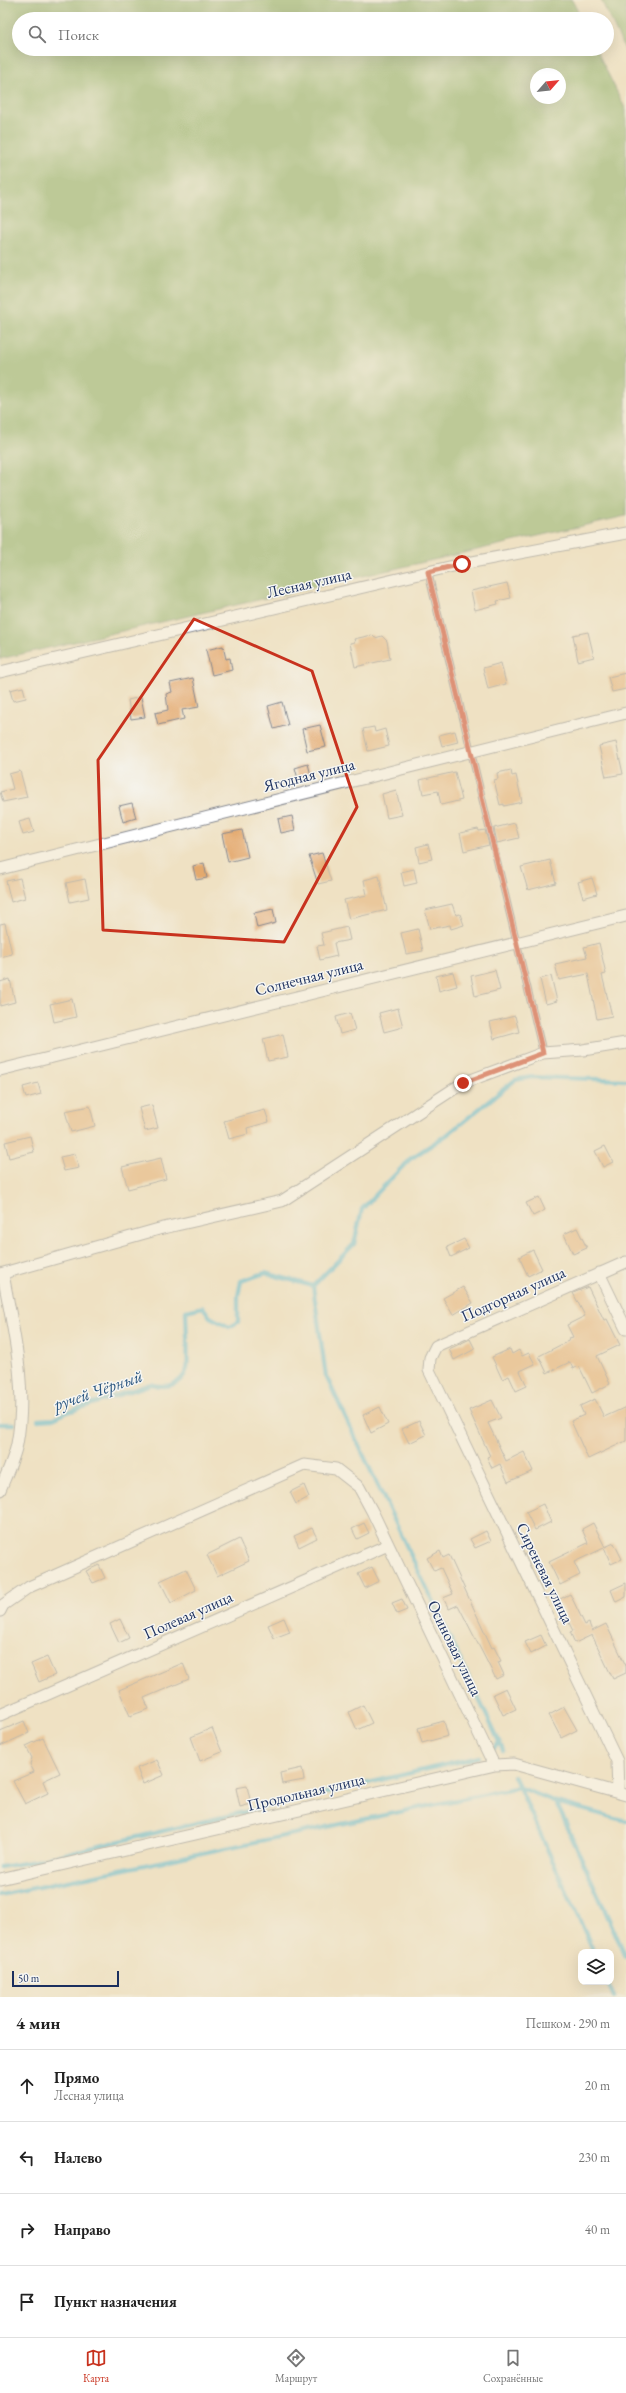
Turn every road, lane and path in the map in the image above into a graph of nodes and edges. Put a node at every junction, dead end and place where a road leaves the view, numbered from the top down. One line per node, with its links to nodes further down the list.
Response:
1 (626, 533): 2 (street, Лесная улица)
2 (428, 572): 3 (street, Лесная улица); 5 (lane)
3 (0, 672)
4 (626, 713): 5 (street, Ягодная улица)
5 (470, 751): 6 (street, Ягодная улица); 8 (lane)
6 (0, 869)
7 (626, 916): 8 (street, Солнечная улица)
8 (518, 943): 10 (lane); 11 (street, Солнечная улица)
9 (626, 1043): 10 (street)
10 (543, 1053): 14 (street)
11 (0, 1070)
12 (626, 1262): 13 (street, Подгорная улица)
13 (599, 1273): 15 (street); 16 (street, Подгорная улица)
14 (1, 1274): 17 (street)
15 (626, 1329)
16 (430, 1370): 22 (street, Сиреневая улица)
17 (0, 1490)
18 (388, 1545): 19 (street, Осиновая улица); 20 (street, Полевая улица); 21 (street, Осиновая улица)
19 (0, 1611)
20 (0, 1715)
21 (494, 1765): 22 (street, Продольная улица); 23 (street, Продольная улица)
22 (622, 1794)
23 (0, 1879)

